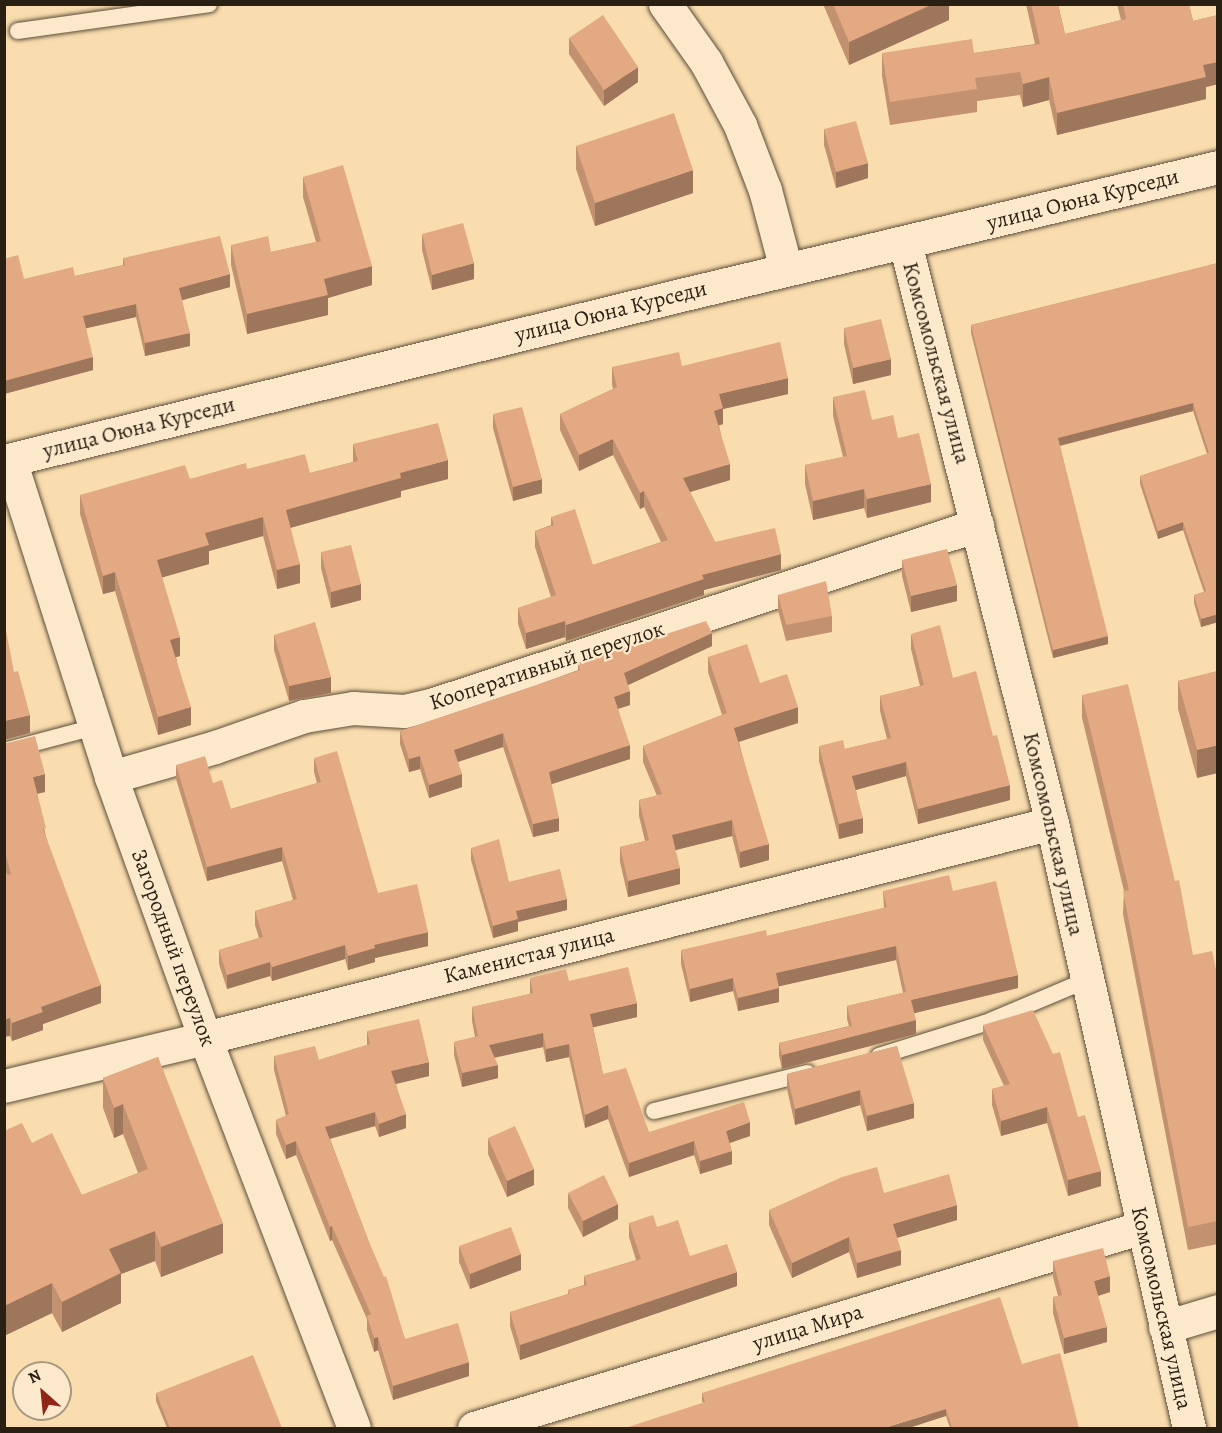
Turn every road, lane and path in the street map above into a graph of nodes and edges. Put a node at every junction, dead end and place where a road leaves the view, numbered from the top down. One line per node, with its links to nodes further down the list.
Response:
1 (209, 4): 3 (lane)
2 (665, 4): 6 (street)
3 (18, 31)
4 (1218, 167): 5 (street, улица Оюна Курседи)
5 (905, 243): 6 (street, улица Оюна Курседи); 8 (street, Комсомольская улица)
6 (786, 269): 7 (street, улица Оюна Курседи)
7 (7, 461): 9 (street, Загородный переулок)
8 (977, 525): 11 (street, Кооперативный переулок); 12 (street, Комсомольская улица)
9 (95, 727): 10 (lane); 11 (street, Загородный переулок)
10 (4, 751)
11 (111, 777): 14 (street, Загородный переулок)
12 (1052, 823): 13 (street, Комсомольская улица); 14 (street, Каменистая улица)
13 (1087, 980): 15 (lane); 19 (street, Комсомольская улица)
14 (205, 1038): 17 (street, Каменистая улица); 22 (street, Загородный переулок)
15 (867, 1058)
16 (822, 1070): 18 (lane)
17 (4, 1086)
18 (654, 1111)
19 (1143, 1227): 21 (street, Комсомольская улица); 23 (street, улица Мира)
20 (1218, 1311): 21 (street)
21 (1165, 1327): 24 (street, Комсомольская улица)
22 (354, 1428)
23 (474, 1428)
24 (1189, 1428)

